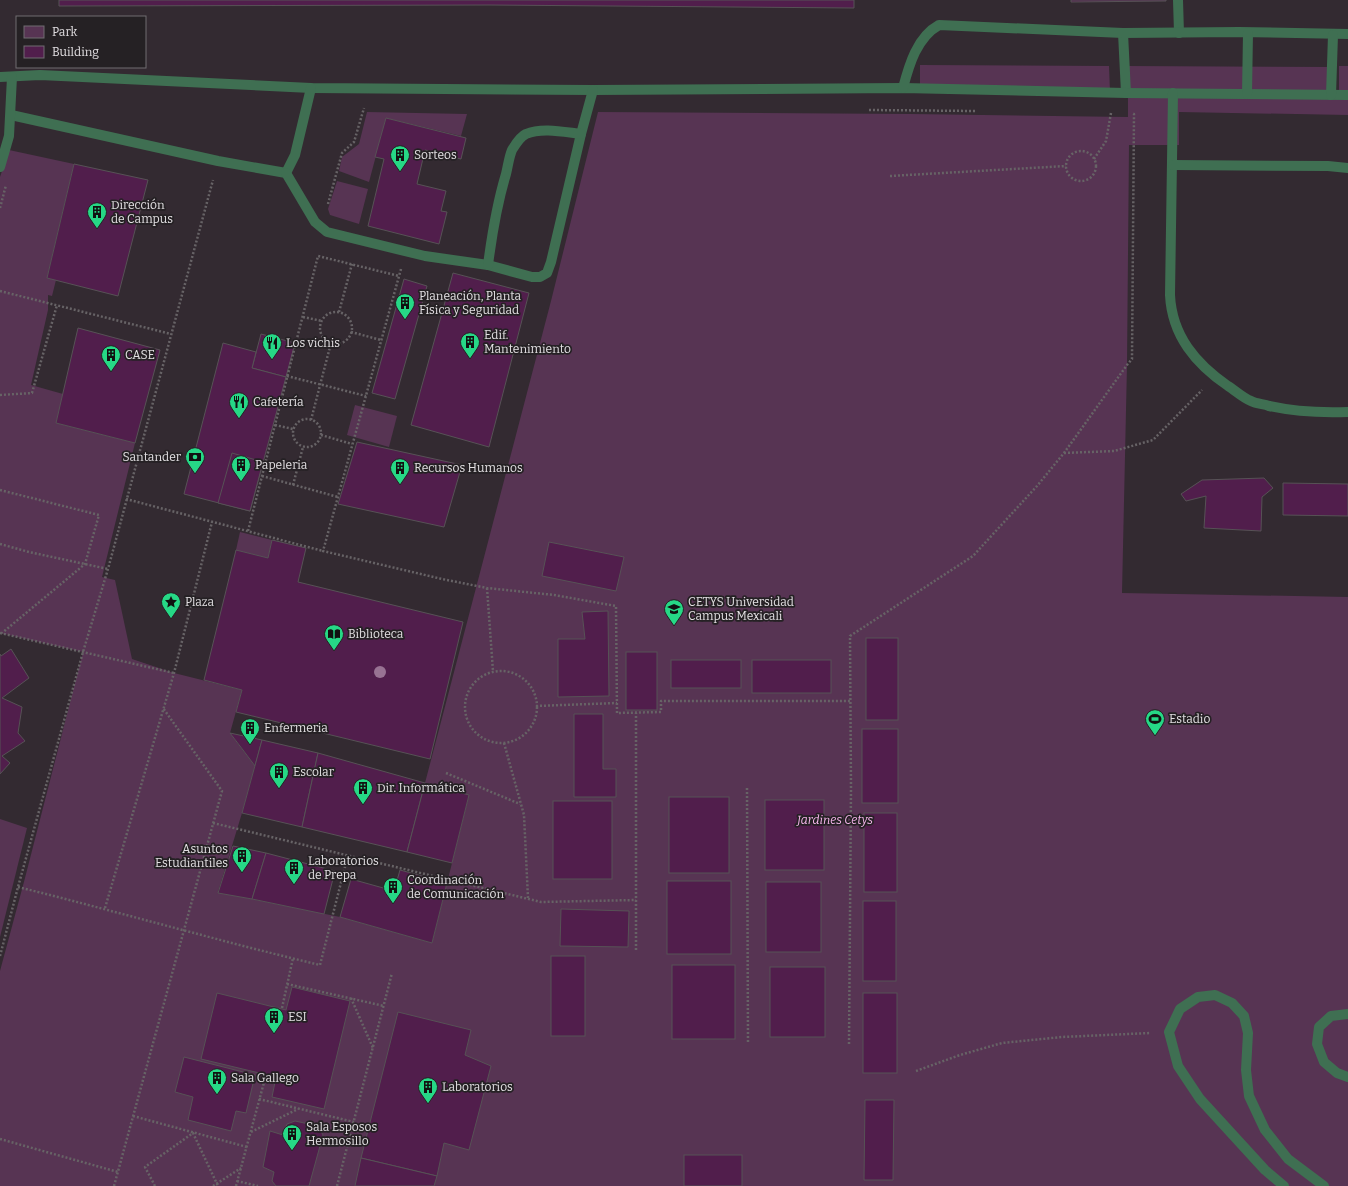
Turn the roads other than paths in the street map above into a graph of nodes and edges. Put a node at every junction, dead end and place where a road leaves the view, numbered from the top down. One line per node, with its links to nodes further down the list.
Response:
1 (1178, 0): 3 (lane)
2 (1123, 33): 3 (lane); 10 (lane); 12 (lane)
3 (1179, 33): 4 (lane)
4 (1248, 33): 6 (lane); 14 (lane)
5 (1348, 34): 6 (lane)
6 (1333, 35): 15 (lane)
7 (0, 77): 8 (lane)
8 (12, 77): 9 (lane); 17 (lane)
9 (310, 88): 11 (lane); 22 (lane)
10 (903, 88): 11 (lane); 12 (lane)
11 (593, 90): 18 (lane)
12 (1126, 93): 13 (lane)
13 (1173, 93): 14 (lane); 19 (lane)
14 (1247, 94): 15 (lane)
15 (1331, 95): 16 (lane)
16 (1348, 95)
17 (11, 115): 20 (lane); 22 (lane)
18 (581, 134): 23 (lane); 23 (lane)
19 (1173, 165): 21 (lane); 24 (lane)
20 (0, 168)
21 (1348, 168)
22 (286, 173): 23 (lane)
23 (488, 265)
24 (1348, 412)
25 (1348, 1014): 26 (lane)
26 (1348, 1077)
27 (1284, 1186): 28 (lane)
28 (1324, 1186)

